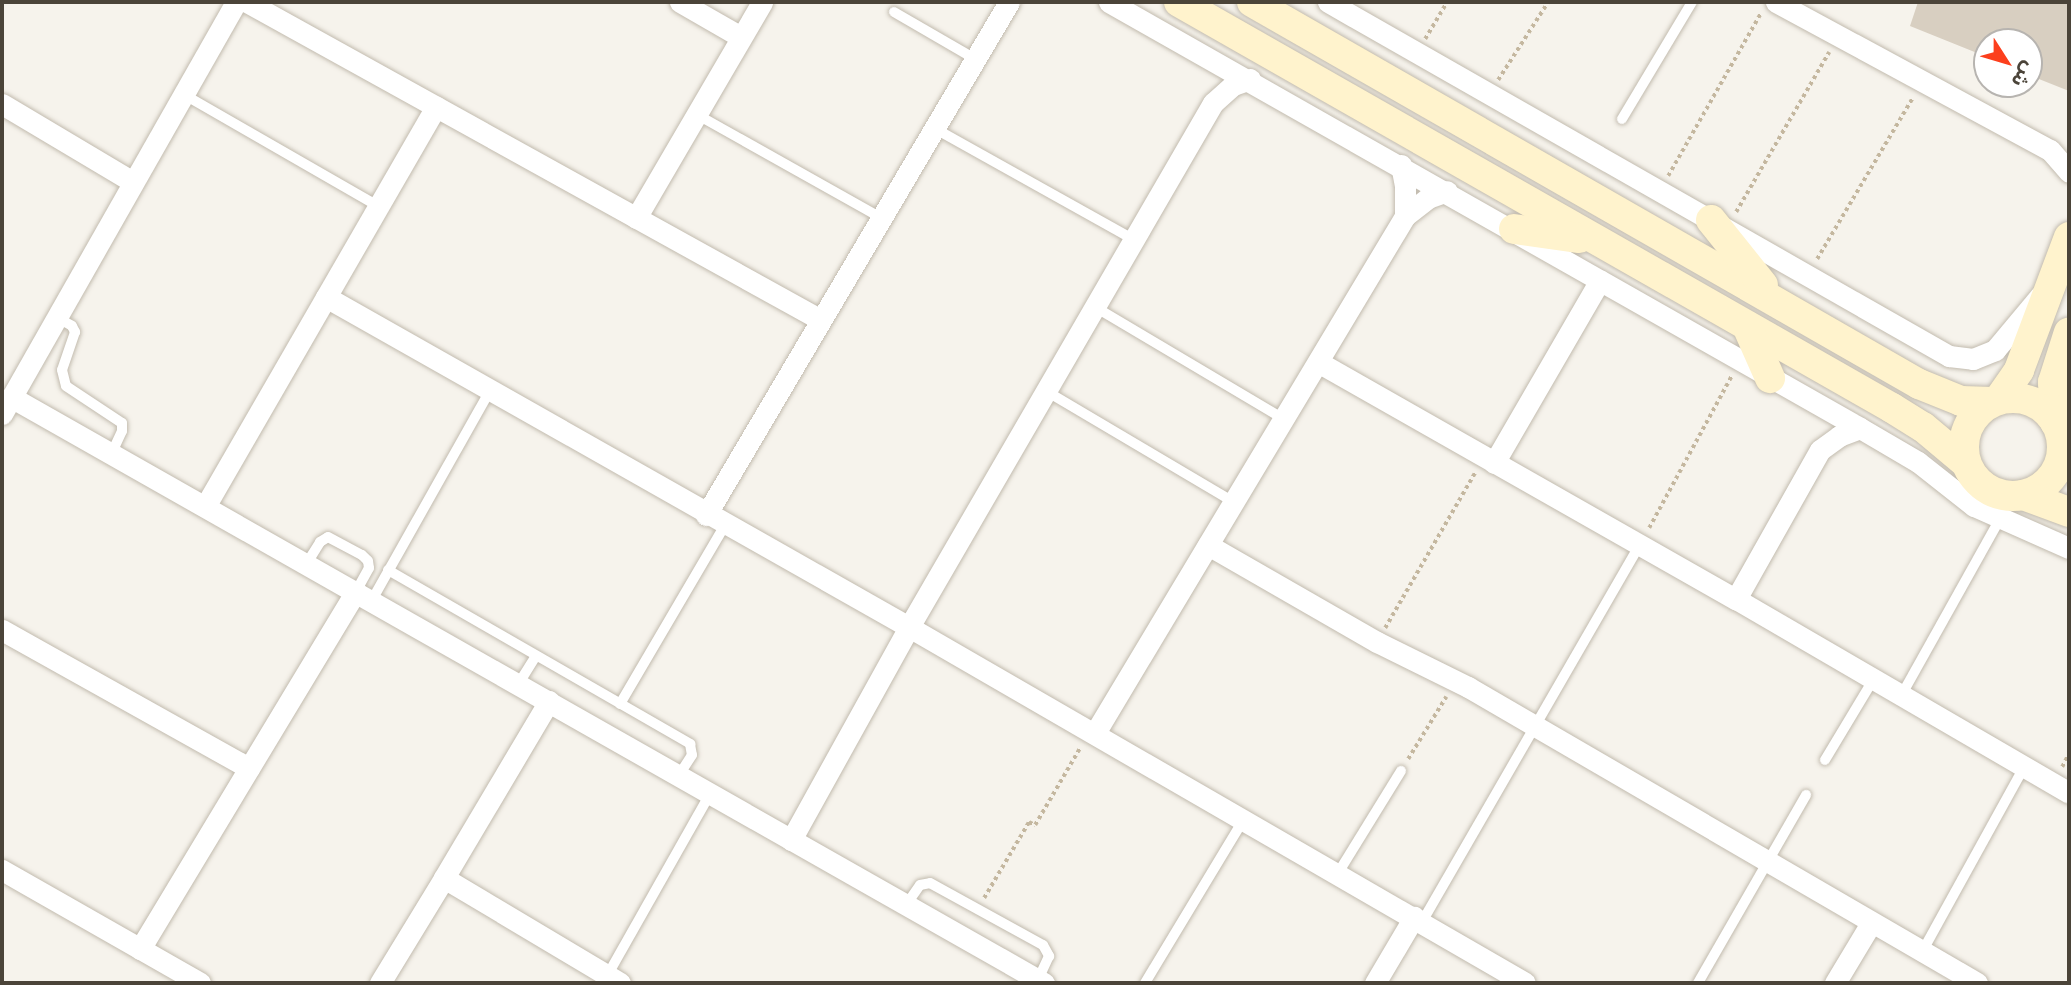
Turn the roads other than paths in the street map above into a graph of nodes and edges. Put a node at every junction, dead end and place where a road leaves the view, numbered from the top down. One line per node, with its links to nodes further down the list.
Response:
1 (236, 2): 17 (street)
2 (247, 2): 20 (street)
3 (680, 2): 13 (street)
4 (762, 2): 13 (street)
5 (1009, 2): 15 (street)
6 (1109, 2): 14 (street)
7 (1180, 2): 37 (main road)
8 (1252, 2): 41 (main road)
9 (1692, 2): 22 (lane)
10 (1776, 2): 24 (street)
11 (1338, 4): 33 (street)
12 (894, 12): 15 (lane)
13 (741, 37): 21 (street)
14 (1208, 55): 16 (street); 18 (street)
15 (975, 59): 23 (street)
16 (1250, 79): 18 (street); 25 (street)
17 (183, 94): 27 (street); 29 (lane)
18 (1213, 103): 36 (street)
19 (2, 104): 27 (street)
20 (436, 107): 29 (street); 31 (street)
21 (696, 114): 31 (street); 32 (lane)
22 (1622, 119)
23 (934, 128): 32 (street); 36 (lane)
24 (2060, 150): 26 (street)
25 (1401, 165): 28 (street); 30 (street)
26 (2069, 172)
27 (133, 182): 43 (street)
28 (1447, 191): 30 (street); 34 (street)
29 (378, 206): 40 (street)
30 (1405, 216): 47 (street)
31 (636, 218): 44 (street)
32 (881, 218): 44 (street)
33 (1719, 225): 38 (street); 41 (main road)
34 (1514, 229): 37 (main road); 39 (street)
35 (2069, 237): 38 (main road)
36 (1134, 240): 42 (street)
37 (1596, 240): 45 (main road)
38 (2056, 275): 51 (main road)
39 (1600, 280): 48 (street); 59 (street)
40 (326, 297): 49 (street); 63 (street)
41 (1774, 299): 51 (main road)
42 (1095, 307): 50 (street); 54 (lane)
43 (56, 317): 53 (street); 58 (lane)
44 (821, 320): 65 (street)
45 (1747, 327): 48 (main road); 60 (main road)
46 (2069, 332): 56 (main road)
47 (1318, 362): 54 (street); 59 (street)
48 (1770, 377): 52 (street)
49 (490, 391): 65 (street); 72 (lane)
50 (1046, 391): 62 (lane); 75 (street)
51 (1996, 401): 56 (main road); 60 (main road)
52 (1817, 404): 55 (street); 57 (street)
53 (7, 405): 58 (street)
54 (1284, 419): 62 (street)
55 (1860, 428): 57 (street); 66 (street)
56 (2062, 443): 61 (main road)
57 (1820, 450): 74 (street)
58 (112, 452): 63 (street)
59 (1489, 460): 69 (street)
60 (1966, 463): 61 (main road)
61 (2023, 495): 64 (main road)
62 (1234, 502): 68 (street)
63 (206, 505): 71 (street)
64 (2069, 512)
65 (706, 515): 67 (street)
66 (2000, 519): 70 (street); 80 (lane)
67 (725, 525): 75 (street); 82 (lane)
68 (1208, 545): 83 (street); 84 (street)
69 (1639, 546): 74 (street); 83 (lane)
70 (2069, 548)
71 (307, 563): 73 (street); 73 (lane)
72 (388, 570): 73 (lane); 77 (lane)
73 (364, 595): 79 (street); 87 (street)
74 (1736, 599): 78 (street)
75 (909, 626): 84 (street); 94 (street)
76 (2, 630): 87 (street)
77 (536, 656): 79 (lane); 82 (lane)
78 (1873, 680): 80 (street); 85 (lane)
79 (519, 683): 81 (street)
80 (1901, 696): 86 (street)
81 (549, 701): 89 (street); 98 (street)
82 (620, 704): 89 (lane)
83 (1535, 726): 95 (street); 100 (lane)
84 (1093, 732): 93 (street)
85 (1825, 760)
86 (2024, 767): 90 (street); 103 (lane)
87 (249, 768): 102 (street)
88 (1401, 771): 97 (lane)
89 (679, 775): 91 (street)
90 (2069, 793)
91 (710, 794): 94 (street); 105 (lane)
92 (1806, 795): 95 (lane)
93 (1244, 819): 97 (street); 109 (lane)
94 (791, 839): 99 (street)
95 (1769, 862): 101 (street); 112 (lane)
96 (2, 870): 102 (street)
97 (1338, 873): 100 (street)
98 (444, 878): 105 (street); 108 (street)
99 (906, 905): 104 (street); 106 (lane)
100 (1418, 920): 110 (street); 111 (street)
101 (1871, 923): 103 (street); 113 (street)
102 (140, 949): 107 (street)
103 (1922, 952): 114 (street)
104 (1012, 975): 106 (street)
105 (613, 979)
106 (1041, 981)
107 (200, 983)
108 (380, 983)
109 (1145, 983)
110 (1375, 983)
111 (1525, 983)
112 (1698, 983)
113 (1835, 983)
114 (1977, 983)

